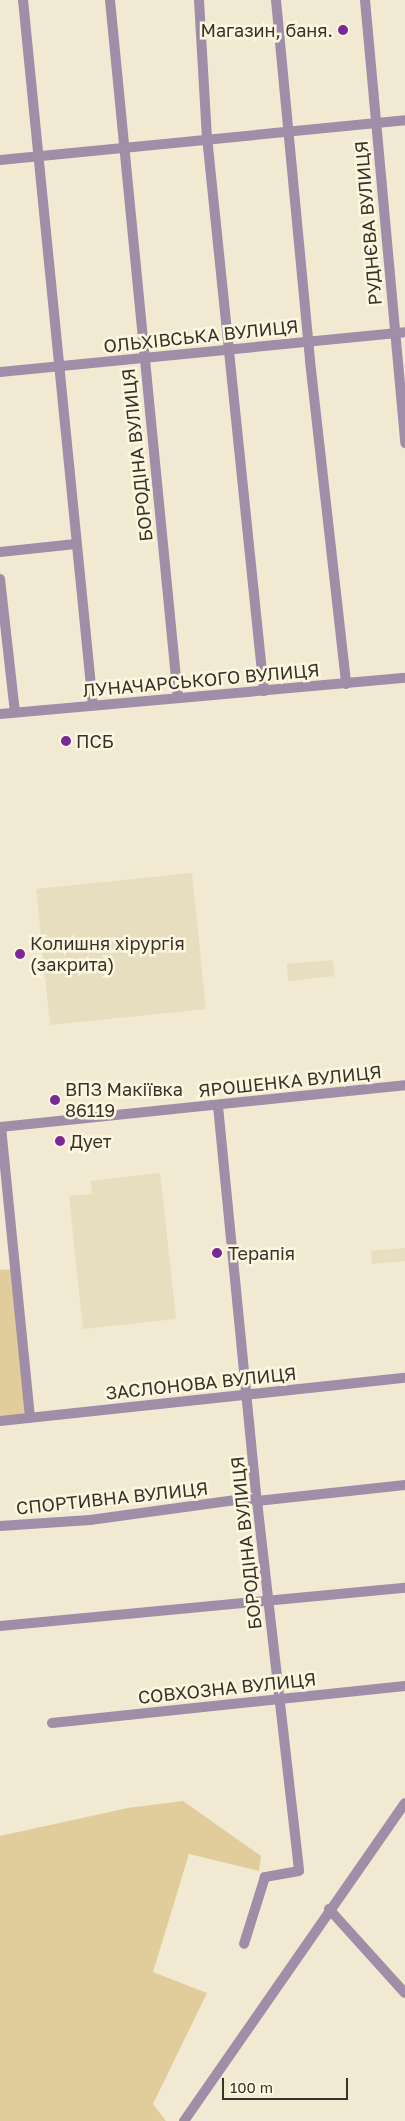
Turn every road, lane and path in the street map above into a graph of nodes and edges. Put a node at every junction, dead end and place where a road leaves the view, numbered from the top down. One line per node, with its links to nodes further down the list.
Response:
1 (23, 0): 11 (street)
2 (110, 0): 10 (street, БОРОДІНА ВУЛИЦЯ)
3 (199, 0): 9 (street)
4 (276, 0): 8 (street)
5 (365, 0): 7 (street, РУДНЄВА ВУЛИЦЯ)
6 (405, 120): 7 (street)
7 (376, 123): 8 (street); 14 (street, РУДНЄВА ВУЛИЦЯ)
8 (287, 130): 9 (street); 15 (street)
9 (207, 137): 10 (street); 16 (street)
10 (122, 146): 11 (street); 17 (street, БОРОДІНА ВУЛИЦЯ)
11 (39, 156): 12 (street); 18 (street)
12 (0, 160)
13 (405, 332): 14 (street, ОЛЬХІВСЬКА ВУЛИЦЯ)
14 (394, 333): 15 (street, ОЛЬХІВСЬКА ВУЛИЦЯ); 20 (street, РУДНЄВА ВУЛИЦЯ)
15 (309, 342): 16 (street, ОЛЬХІВСЬКА ВУЛИЦЯ); 25 (street)
16 (228, 350): 17 (street, ОЛЬХІВСЬКА ВУЛИЦЯ); 26 (street)
17 (144, 358): 18 (street, ОЛЬХІВСЬКА ВУЛИЦЯ); 27 (street, БОРОДІНА ВУЛИЦЯ)
18 (59, 366): 19 (street, ОЛЬХІВСЬКА ВУЛИЦЯ); 21 (street)
19 (0, 372)
20 (405, 443)
21 (76, 544): 22 (street); 28 (street)
22 (0, 552)
23 (0, 579): 29 (street)
24 (405, 678): 25 (street, ЛУНАЧАРСЬКОГО ВУЛИЦЯ)
25 (346, 684): 26 (street, ЛУНАЧАРСЬКОГО ВУЛИЦЯ)
26 (264, 691): 27 (street, ЛУНАЧАРСЬКОГО ВУЛИЦЯ)
27 (178, 698): 28 (street, ЛУНАЧАРСЬКОГО ВУЛИЦЯ)
28 (93, 706): 29 (street, ЛУНАЧАРСЬКОГО ВУЛИЦЯ)
29 (15, 712): 30 (street, ЛУНАЧАРСЬКОГО ВУЛИЦЯ)
30 (0, 714)
31 (405, 1085): 32 (street, ЯРОШЕНКА ВУЛИЦЯ)
32 (218, 1106): 33 (street, ЯРОШЕНКА ВУЛИЦЯ); 35 (street, БОРОДІНА ВУЛИЦЯ)
33 (0, 1127): 36 (street)
34 (405, 1378): 35 (street, ЗАСЛОНОВА ВУЛИЦЯ)
35 (248, 1394): 36 (street, ЗАСЛОНОВА ВУЛИЦЯ); 39 (street, БОРОДІНА ВУЛИЦЯ)
36 (30, 1418): 37 (street, ЗАСЛОНОВА ВУЛИЦЯ)
37 (0, 1421)
38 (405, 1485): 39 (street, СПОРТИВНА ВУЛИЦЯ)
39 (257, 1501): 40 (street, СПОРТИВНА ВУЛИЦЯ); 42 (street, БОРОДІНА ВУЛИЦЯ)
40 (0, 1526)
41 (405, 1588): 42 (street)
42 (269, 1601): 43 (street); 45 (street, БОРОДІНА ВУЛИЦЯ)
43 (0, 1626)
44 (405, 1686): 45 (street, СОВХОЗНА ВУЛИЦЯ)
45 (279, 1699): 46 (street, СОВХОЗНА ВУЛИЦЯ); 49 (street, БОРОДІНА ВУЛИЦЯ)
46 (52, 1723)
47 (405, 1803): 48 (street)
48 (329, 1909): 50 (street); 51 (street)
49 (244, 1944)
50 (405, 1992)
51 (184, 2121)

